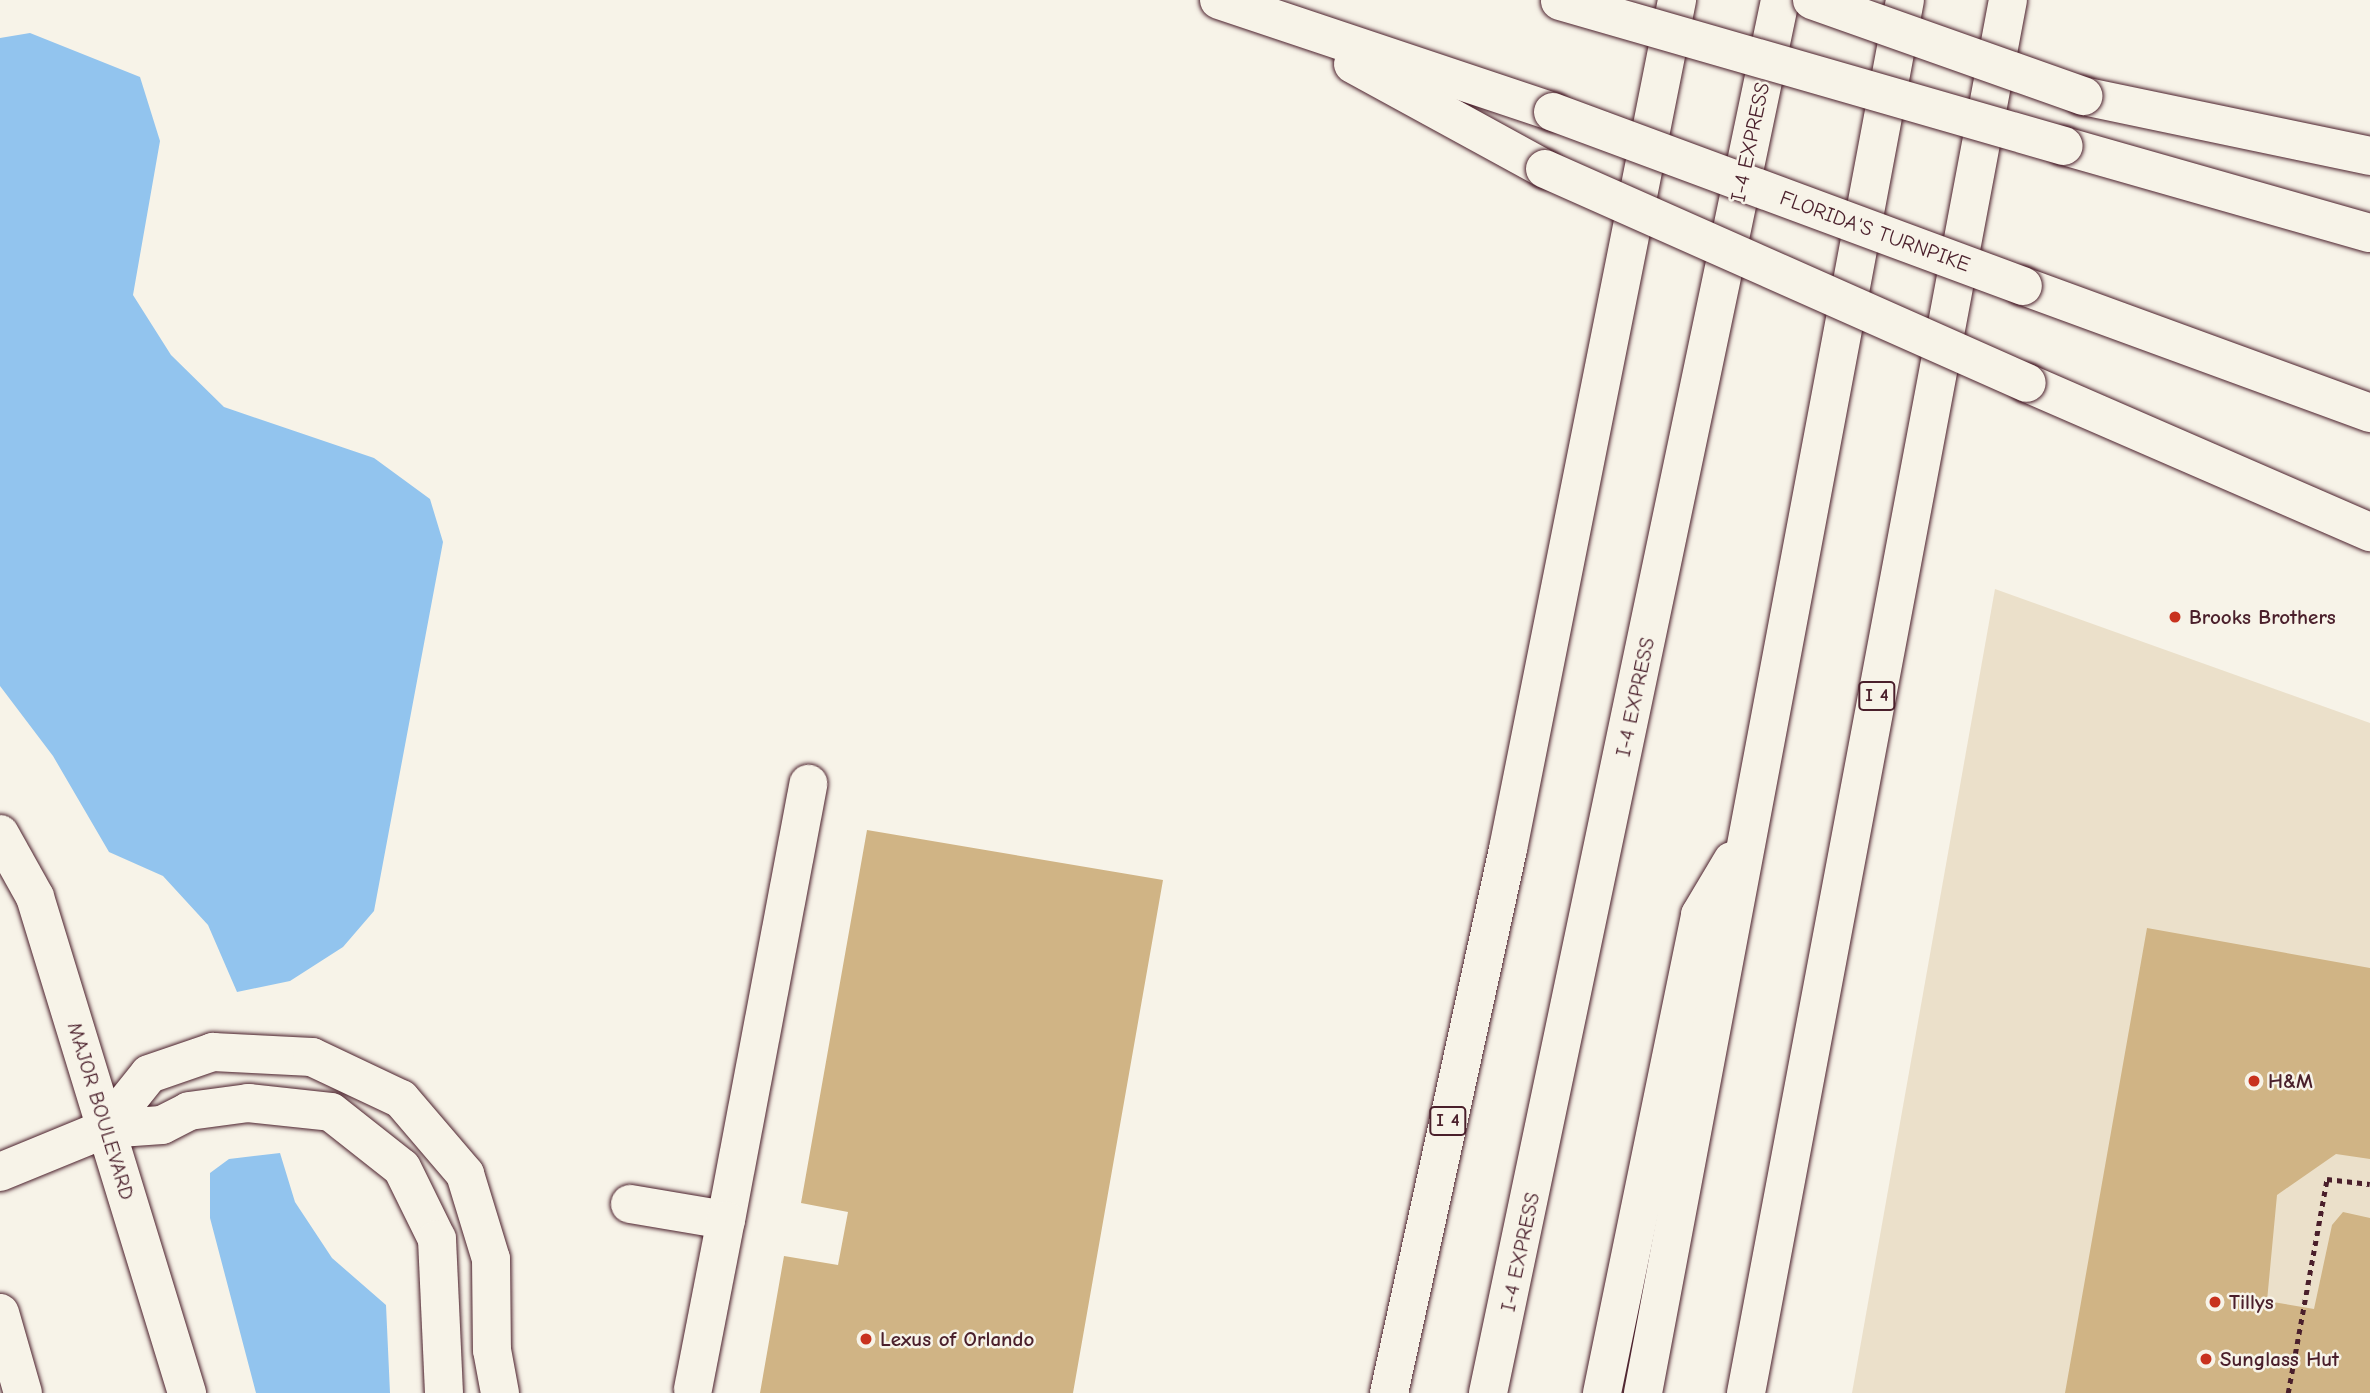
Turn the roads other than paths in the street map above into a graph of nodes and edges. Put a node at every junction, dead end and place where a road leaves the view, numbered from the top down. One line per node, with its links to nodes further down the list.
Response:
1 (1219, 0): 8 (main road, FLORIDA'S TURNPIKE)
2 (1559, 0): 10 (main road, bridge)
3 (1677, 0): 29 (main road, I 4)
4 (1780, 0): 22 (main road, I-4 EXPRESS)
5 (1812, 0): 9 (main road, bridge)
6 (1905, 0): 15 (main road)
7 (2008, 0): 34 (main road, I 4)
8 (1268, 18): 11 (main road, FLORIDA'S TURNPIKE, bridge); 12 (main road, bridge)
9 (2370, 156)
10 (2370, 233)
11 (2370, 413)
12 (2370, 532)
13 (808, 784): 21 (main road)
14 (0, 834): 18 (main road, MAJOR BOULEVARD)
15 (1745, 839): 32 (main road); 33 (main road)
16 (213, 1052): 17 (main road); 18 (main road); 28 (main road)
17 (224, 1106): 18 (main road); 27 (main road)
18 (105, 1129): 19 (main road); 26 (main road, MAJOR BOULEVARD)
19 (0, 1172)
20 (630, 1205): 21 (main road)
21 (726, 1220): 24 (main road)
22 (1509, 1306): 30 (main road, I-4 EXPRESS); 31 (main road)
23 (0, 1313): 25 (main road)
24 (693, 1389)
25 (23, 1393)
26 (187, 1393)
27 (444, 1393)
28 (500, 1393)
29 (1389, 1393)
30 (1488, 1393)
31 (1495, 1393)
32 (1602, 1393)
33 (1643, 1393)
34 (1746, 1393)

